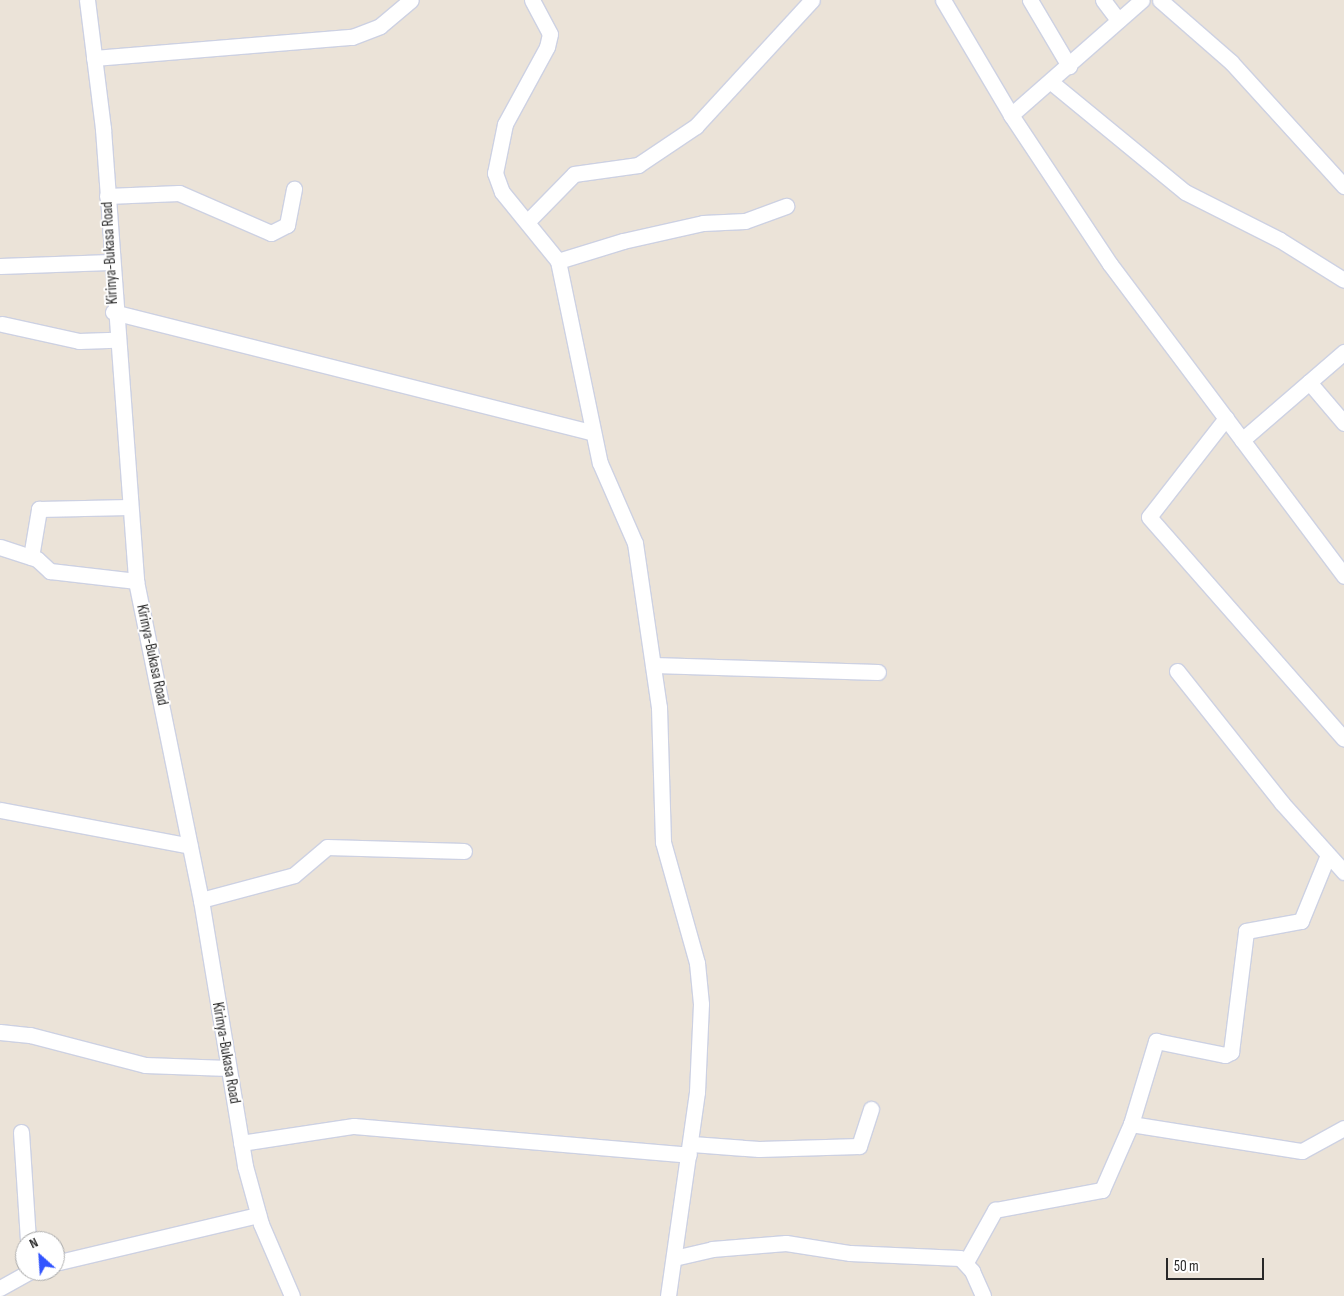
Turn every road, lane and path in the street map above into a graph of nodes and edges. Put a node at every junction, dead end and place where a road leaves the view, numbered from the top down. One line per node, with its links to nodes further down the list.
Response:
1 (88, 0): 11 (street, Kirinya-Bukasa Road)
2 (411, 0): 11 (street)
3 (532, 0): 19 (street)
4 (812, 0): 19 (street)
5 (943, 0): 14 (street)
6 (1030, 0): 12 (street)
7 (1103, 0): 10 (street)
8 (1142, 0): 10 (street)
9 (1160, 0): 15 (street)
10 (1118, 20): 12 (street)
11 (94, 58): 17 (street, Kirinya-Bukasa Road)
12 (1069, 66): 13 (street)
13 (1051, 82): 14 (street); 23 (street)
14 (1011, 115): 29 (street)
15 (1344, 186)
16 (294, 189): 17 (street)
17 (107, 196): 21 (street, Kirinya-Bukasa Road)
18 (786, 206): 20 (street)
19 (527, 222): 20 (street)
20 (558, 261): 31 (street)
21 (110, 262): 22 (street); 24 (street, Kirinya-Bukasa Road)
22 (0, 266)
23 (1344, 280)
24 (113, 312): 26 (street, Kirinya-Bukasa Road); 31 (street)
25 (2, 324): 26 (street)
26 (115, 340): 33 (street, Kirinya-Bukasa Road)
27 (1344, 352): 28 (street)
28 (1309, 382): 30 (street); 32 (street)
29 (1226, 418): 32 (street); 41 (street)
30 (1344, 423)
31 (591, 432): 38 (street)
32 (1242, 440): 36 (street)
33 (129, 507): 35 (street); 37 (street, Kirinya-Bukasa Road)
34 (0, 546): 35 (street)
35 (31, 556): 37 (street)
36 (1344, 576)
37 (136, 582): 43 (street, Kirinya-Bukasa Road)
38 (653, 665): 40 (street); 55 (street)
39 (1176, 671): 45 (street)
40 (878, 672)
41 (1344, 739)
42 (0, 810): 43 (street)
43 (190, 846): 47 (street, Kirinya-Bukasa Road)
44 (464, 851): 47 (street)
45 (1328, 855): 46 (street); 51 (street)
46 (1344, 872)
47 (201, 900): 49 (street, Kirinya-Bukasa Road)
48 (0, 1032): 49 (street)
49 (228, 1068): 54 (street, Kirinya-Bukasa Road)
50 (871, 1109): 55 (street)
51 (1131, 1124): 52 (street); 60 (street)
52 (1344, 1128)
53 (21, 1132): 57 (street)
54 (241, 1143): 55 (street); 56 (street, Kirinya-Bukasa Road)
55 (690, 1150): 58 (street)
56 (258, 1215): 59 (street); 63 (street, Kirinya-Bukasa Road)
57 (27, 1231)
58 (674, 1258): 60 (street); 64 (street)
59 (65, 1261)
60 (966, 1262): 65 (street)
61 (15, 1280): 62 (street)
62 (0, 1288)
63 (292, 1296)
64 (668, 1296)
65 (983, 1296)

